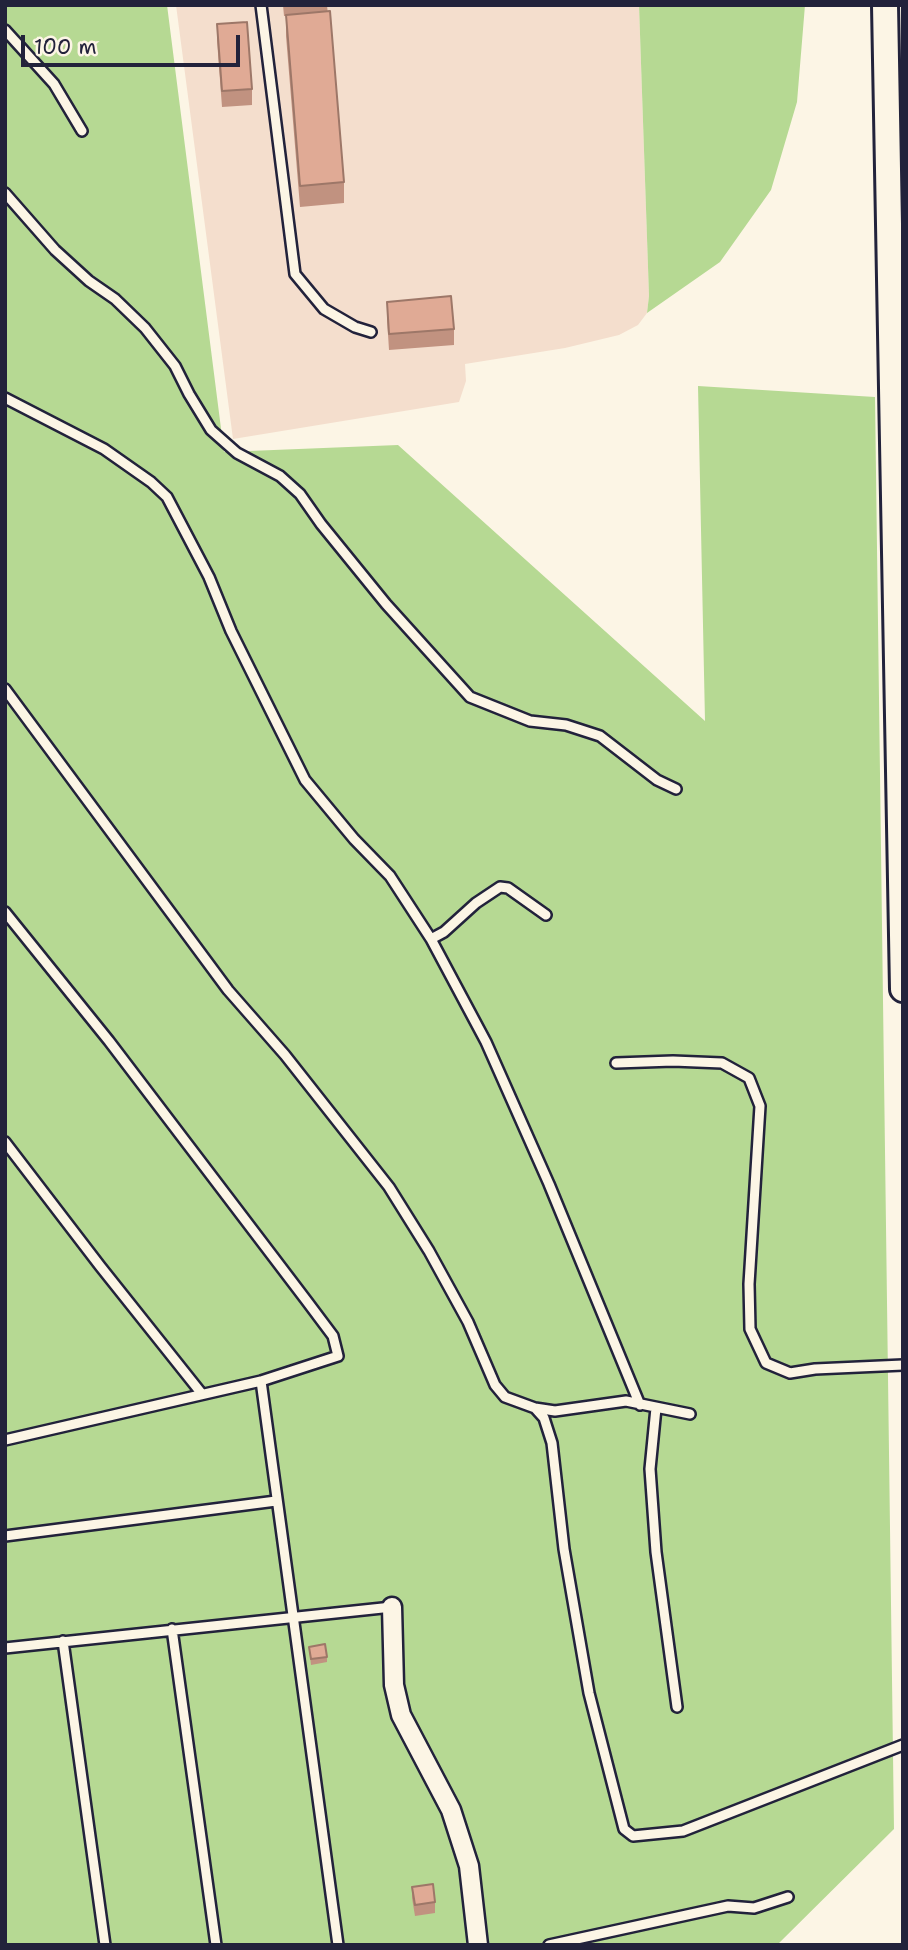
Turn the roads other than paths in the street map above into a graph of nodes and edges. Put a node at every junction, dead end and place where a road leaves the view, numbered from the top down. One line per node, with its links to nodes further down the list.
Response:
1 (261, 5): 6 (lane)
2 (885, 5): 13 (street)
3 (5, 30): 4 (lane)
4 (82, 131)
5 (5, 193): 9 (lane)
6 (371, 332)
7 (5, 398): 12 (lane)
8 (5, 689): 20 (lane)
9 (676, 789)
10 (5, 912): 17 (lane)
11 (545, 915): 12 (lane)
12 (431, 939): 19 (lane)
13 (903, 989)
14 (616, 1063): 16 (lane)
15 (5, 1142): 18 (lane)
16 (903, 1365)
17 (261, 1381): 18 (lane); 24 (lane)
18 (202, 1394): 23 (lane)
19 (640, 1405): 20 (lane); 21 (lane)
20 (536, 1408): 32 (lane)
21 (656, 1408): 22 (lane); 31 (lane)
22 (690, 1414)
23 (5, 1440)
24 (276, 1501): 25 (lane); 27 (lane)
25 (5, 1536)
26 (392, 1606): 27 (lane); 37 (street)
27 (292, 1616): 28 (lane); 36 (lane)
28 (172, 1629): 29 (lane); 35 (lane)
29 (63, 1641): 30 (lane); 34 (lane)
30 (5, 1648)
31 (677, 1707)
32 (903, 1745)
33 (788, 1897): 38 (lane)
34 (105, 1945)
35 (216, 1945)
36 (338, 1945)
37 (478, 1945)
38 (549, 1945)

